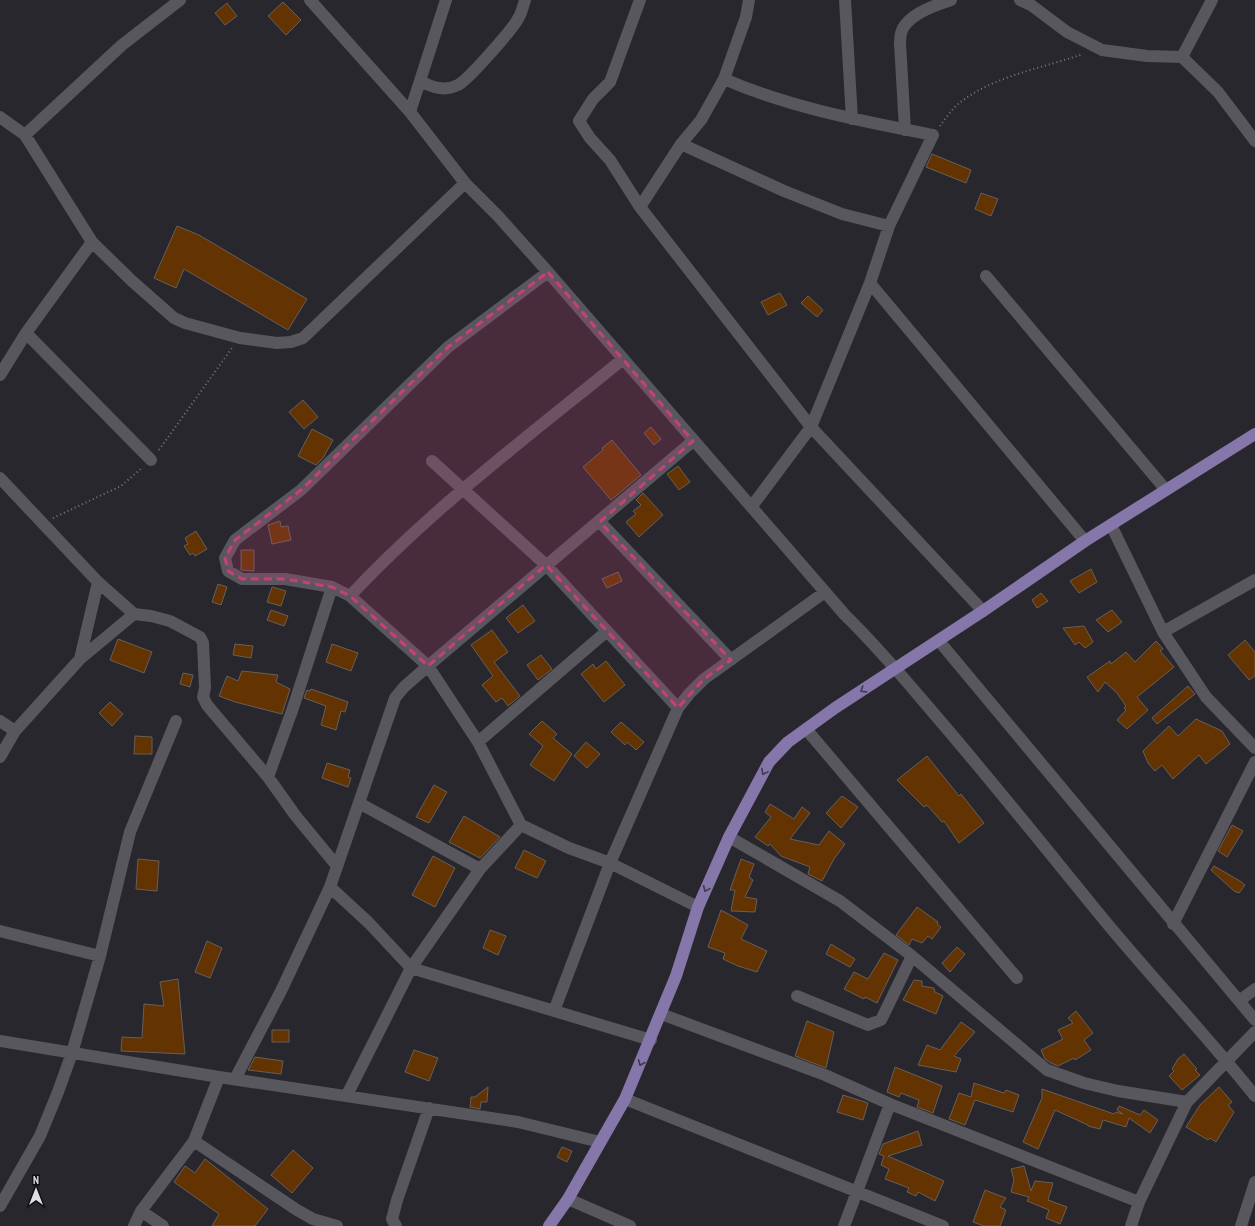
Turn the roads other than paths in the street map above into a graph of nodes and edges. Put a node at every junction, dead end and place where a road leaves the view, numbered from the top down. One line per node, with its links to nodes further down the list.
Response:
1 (180, 0): 18 (street)
2 (310, 0): 14 (street)
3 (446, 0): 13 (street)
4 (525, 0): 13 (street)
5 (640, 0): 22 (street)
6 (749, 0): 12 (street)
7 (845, 0): 16 (street)
8 (951, 0): 17 (street)
9 (1020, 0): 11 (street)
10 (1212, 0): 11 (street)
11 (1182, 57): 19 (street)
12 (724, 79): 16 (street); 20 (street)
13 (420, 81): 14 (street)
14 (410, 112): 21 (street)
15 (0, 117): 18 (street)
16 (852, 119): 17 (street)
17 (905, 130): 23 (street)
18 (25, 135): 24 (street)
19 (1254, 135)
20 (681, 144): 22 (street); 23 (street)
21 (465, 183): 24 (street); 25 (street)
22 (640, 207): 31 (street)
23 (889, 226): 27 (street)
24 (92, 242): 28 (street)
25 (548, 272): 29 (street); 46 (street)
26 (986, 276): 38 (street)
27 (870, 282): 31 (street); 42 (street)
28 (26, 333): 30 (street); 34 (street)
29 (623, 359): 33 (street); 37 (street)
30 (0, 375)
31 (811, 427): 39 (street); 49 (street)
32 (1255, 434): 38 (main road)
33 (693, 441): 39 (street); 40 (street)
34 (151, 460)
35 (432, 461): 37 (street)
36 (0, 478): 45 (street)
37 (463, 490): 43 (street); 48 (street)
38 (1166, 490): 41 (main road)
39 (752, 506): 47 (street)
40 (600, 522): 43 (street); 55 (street)
41 (1111, 524): 42 (main road); 52 (street)
42 (1085, 541): 49 (main road)
43 (546, 565): 51 (street); 56 (street)
44 (1255, 580): 52 (street)
45 (98, 582): 50 (street); 54 (street)
46 (332, 587): 48 (street); 67 (street)
47 (825, 592): 55 (street); 57 (street)
48 (350, 596): 56 (street)
49 (983, 612): 53 (main road)
50 (134, 614): 54 (street); 67 (street)
51 (607, 631): 58 (street); 63 (street)
52 (1163, 632): 64 (street)
53 (939, 641): 57 (main road); 76 (street)
54 (80, 659): 62 (street)
55 (731, 660): 58 (street)
56 (428, 666): 63 (street); 68 (street)
57 (896, 670): 61 (main road, one-way to 61); 92 (street)
58 (678, 708): 71 (street)
59 (0, 721): 62 (street)
60 (176, 721): 78 (street)
61 (806, 729): 70 (main road, one-way to 70); 81 (street)
62 (15, 731): 65 (street)
63 (478, 742): 69 (street)
64 (1255, 748)
65 (0, 757)
66 (1255, 762): 76 (street)
67 (268, 777): 72 (street)
68 (359, 803): 72 (street); 73 (street)
69 (521, 825): 71 (street); 73 (street)
70 (729, 837): 75 (main road, one-way to 75); 79 (street)
71 (610, 863): 75 (street); 85 (street)
72 (337, 866): 74 (street)
73 (480, 869): 80 (street)
74 (330, 887): 80 (street); 94 (street)
75 (698, 907): 86 (main road)
76 (1173, 924): 84 (street)
77 (0, 931): 78 (street)
78 (100, 956): 91 (street)
79 (912, 956): 83 (street); 98 (street)
80 (411, 968): 85 (street); 95 (street)
81 (1017, 978)
82 (1255, 989): 84 (street)
83 (797, 996)
84 (1239, 1001): 87 (street)
85 (554, 1011): 89 (street)
86 (660, 1014): 89 (main road); 99 (street)
87 (1255, 1020)
88 (1255, 1032): 92 (street)
89 (651, 1040): 97 (main road, one-way to 97)
90 (0, 1041): 91 (street)
91 (72, 1053): 93 (street); 107 (street)
92 (1227, 1061): 96 (street); 98 (street)
93 (219, 1077): 94 (street); 101 (street)
94 (235, 1079): 95 (street)
95 (347, 1095): 100 (street)
96 (1255, 1096)
97 (625, 1099): 102 (main road); 104 (street)
98 (1187, 1102): 106 (street)
99 (890, 1104): 104 (street); 106 (street)
100 (428, 1108): 102 (street); 112 (street)
101 (194, 1141): 108 (street); 111 (street)
102 (600, 1142): 105 (main road)
103 (1255, 1182): 118 (street)
104 (857, 1192): 115 (street); 116 (street)
105 (568, 1199): 113 (main road); 114 (street)
106 (1139, 1202): 117 (street)
107 (0, 1206)
108 (141, 1211): 109 (street); 110 (street)
109 (134, 1226)
110 (163, 1226)
111 (336, 1226)
112 (396, 1226)
113 (549, 1226)
114 (630, 1226)
115 (844, 1226)
116 (943, 1226)
117 (1131, 1226)
118 (1241, 1226)

